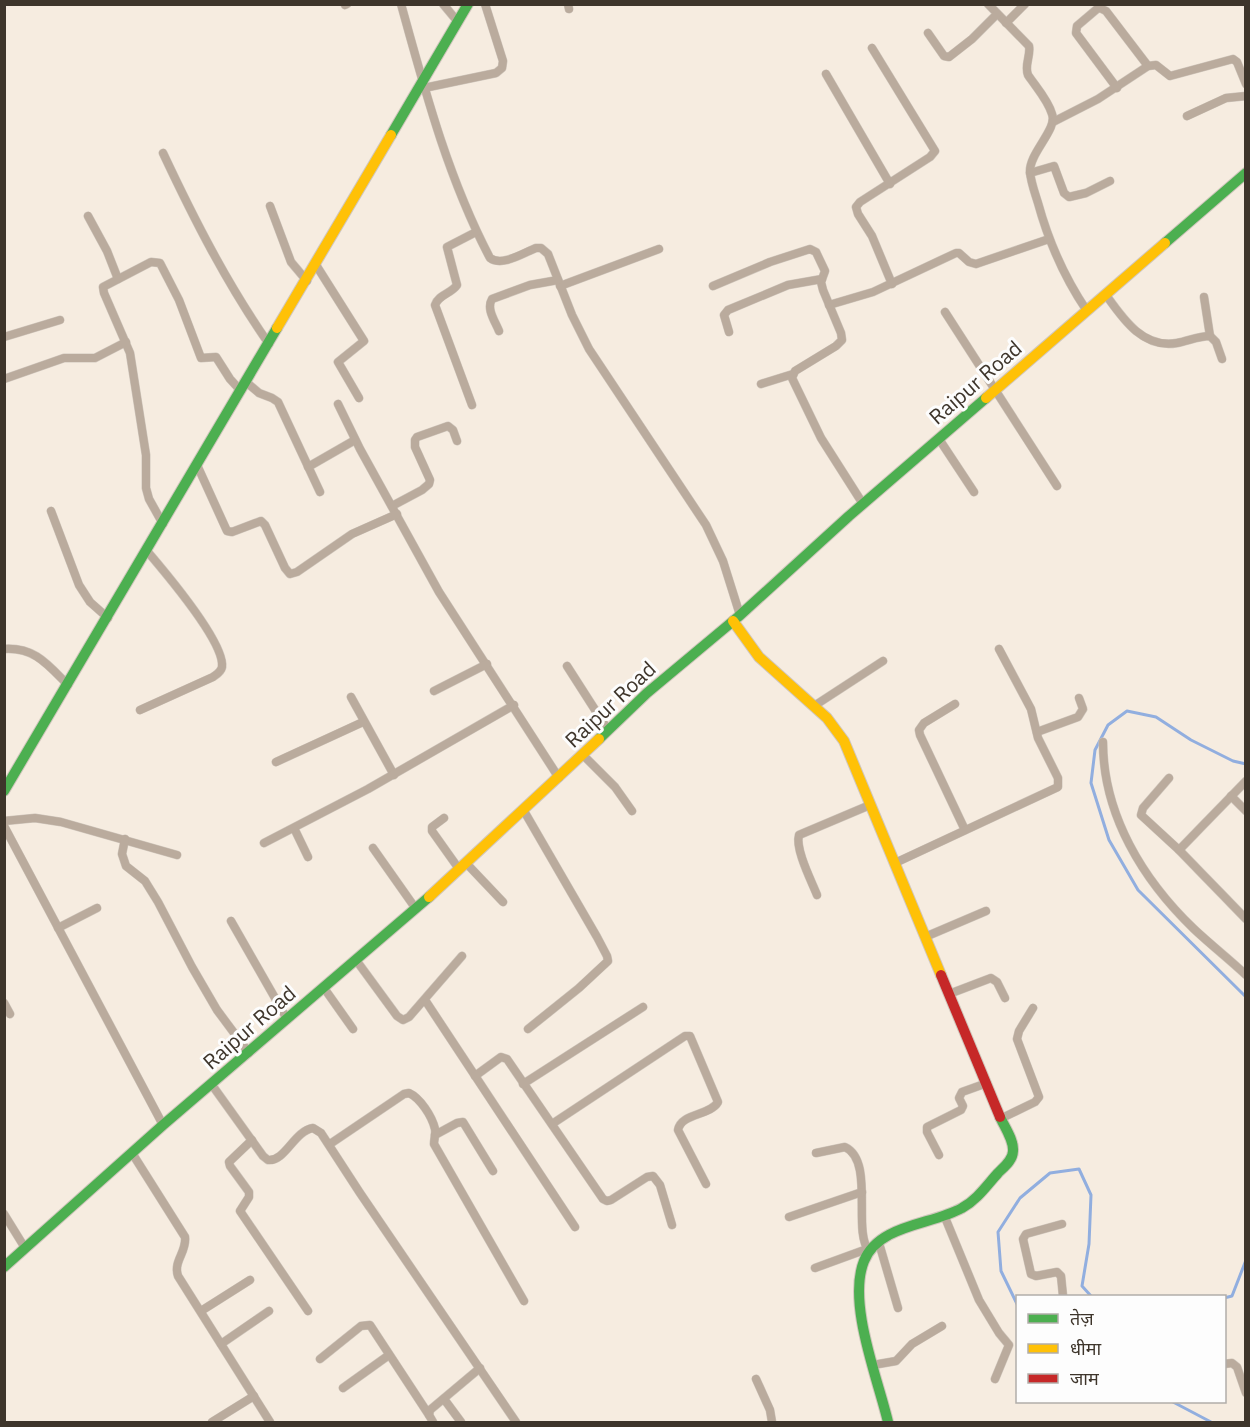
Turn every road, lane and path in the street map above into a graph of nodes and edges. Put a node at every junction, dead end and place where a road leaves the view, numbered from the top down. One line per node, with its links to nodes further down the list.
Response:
1 (401, 4): 15 (street)
2 (443, 4): 8 (street)
3 (468, 4): 8 (street)
4 (485, 4): 15 (street)
5 (988, 4): 7 (street)
6 (1025, 4): 9 (street)
7 (997, 14): 9 (street); 10 (street)
8 (458, 22): 15 (street)
9 (1006, 23): 19 (street)
10 (928, 33)
11 (872, 48): 24 (street)
12 (1148, 66): 14 (street); 16 (street); 16 (street)
13 (825, 75): 24 (street)
14 (1245, 84)
15 (423, 85): 27 (street); 30 (street)
16 (1117, 87): 19 (street)
17 (1245, 96): 18 (street)
18 (1187, 116)
19 (1053, 122): 22 (street)
20 (163, 153): 48 (street)
21 (1245, 172): 37 (street, Raipur Road)
22 (1030, 173): 23 (street); 28 (street)
23 (1110, 181)
24 (890, 184): 35 (street)
25 (270, 206): 33 (street)
26 (87, 216): 31 (street)
27 (476, 232): 34 (street); 57 (street)
28 (1049, 239): 35 (street); 40 (street)
29 (659, 249): 34 (street)
30 (316, 265): 33 (street); 55 (street)
31 (118, 279): 47 (street); 53 (street)
32 (822, 279): 36 (street); 39 (street); 44 (street)
33 (307, 281): 48 (street)
34 (559, 283): 43 (street); 73 (street)
35 (892, 284): 39 (street)
36 (713, 286)
37 (1106, 295): 40 (street, Raipur Road); 45 (street)
38 (1204, 297): 45 (street)
39 (828, 304): 50 (street)
40 (1087, 311): 54 (street, Raipur Road)
41 (945, 312): 54 (street)
42 (60, 320): 46 (street)
43 (499, 331)
44 (729, 332)
45 (1210, 336): 49 (street)
46 (4, 337)
47 (126, 342): 51 (street); 70 (street)
48 (269, 344): 53 (street)
49 (1222, 359)
50 (793, 374): 52 (street); 66 (street)
51 (4, 380)
52 (761, 384)
53 (243, 386): 61 (street); 62 (street)
54 (995, 391): 58 (street, Raipur Road); 63 (street)
55 (359, 398)
56 (338, 404): 59 (street)
57 (472, 405)
58 (939, 439): 65 (street); 66 (street, Raipur Road)
59 (355, 440): 62 (street); 67 (street)
60 (457, 441): 67 (street)
61 (197, 465): 69 (street); 70 (street)
62 (308, 467): 64 (street)
63 (1058, 486)
64 (320, 492)
65 (974, 492)
66 (863, 504): 73 (street, Raipur Road)
67 (392, 506): 69 (street)
68 (51, 511): 72 (street)
69 (397, 514): 77 (street)
70 (163, 524): 71 (street)
71 (147, 551): 72 (street); 86 (street)
72 (108, 618): 79 (street)
73 (737, 618): 85 (street); 88 (street, Raipur Road)
74 (4, 649): 79 (street)
75 (999, 650): 89 (street)
76 (883, 661): 85 (street)
77 (487, 664): 80 (street); 84 (street)
78 (567, 666): 88 (street)
79 (68, 685): 97 (street)
80 (434, 691)
81 (351, 697): 87 (street)
82 (1079, 698): 89 (street)
83 (955, 704): 107 (street)
84 (513, 705): 93 (street); 94 (street)
85 (814, 706): 99 (street)
86 (140, 710)
87 (363, 722): 92 (street); 93 (street)
88 (608, 730): 91 (street, Raipur Road)
89 (1036, 732): 107 (street)
90 (1104, 742): 127 (street)
91 (583, 755): 94 (street, Raipur Road); 101 (street)
92 (276, 762)
93 (394, 775): 106 (street)
94 (559, 778): 100 (street, Raipur Road)
95 (1169, 778): 111 (street)
96 (1245, 781): 98 (street)
97 (4, 791)
98 (1231, 796): 102 (street); 111 (street)
99 (870, 804): 114 (street); 116 (street)
100 (524, 810): 115 (street, Raipur Road); 138 (street)
101 (632, 811)
102 (1245, 811)
103 (444, 818): 115 (street)
104 (4, 821): 108 (street)
105 (4, 826): 123 (street)
106 (294, 828): 109 (street); 113 (street)
107 (965, 830): 114 (street)
108 (125, 839): 112 (street); 139 (street)
109 (264, 843)
110 (373, 848): 119 (street)
111 (1179, 850): 121 (street)
112 (177, 855)
113 (308, 857)
114 (895, 863): 124 (street)
115 (463, 866): 117 (street); 119 (street, Raipur Road)
116 (817, 895)
117 (503, 902)
118 (98, 908): 123 (street)
119 (416, 909): 126 (street, Raipur Road)
120 (986, 910): 124 (street)
121 (1245, 920)
122 (231, 921): 136 (street)
123 (58, 928): 146 (street)
124 (925, 937): 129 (street)
125 (462, 956): 131 (street)
126 (356, 960): 128 (street, Raipur Road); 131 (street)
127 (1245, 975)
128 (324, 988): 136 (street, Raipur Road); 137 (street)
129 (949, 994): 130 (street); 141 (street)
130 (1005, 998)
131 (425, 1000): 140 (street)
132 (4, 1003): 135 (street)
133 (643, 1007): 142 (street)
134 (1033, 1008): 144 (street)
135 (10, 1014)
136 (287, 1019): 139 (street, Raipur Road)
137 (353, 1029)
138 (528, 1029)
139 (249, 1053): 143 (street, Raipur Road)
140 (475, 1076): 142 (street); 161 (street)
141 (987, 1083): 144 (street); 152 (street)
142 (523, 1084): 145 (street)
143 (212, 1085): 146 (street, Raipur Road); 148 (street)
144 (1002, 1118): 157 (street)
145 (552, 1124): 154 (street); 160 (street)
146 (163, 1125): 150 (street, Raipur Road)
147 (435, 1135): 149 (street); 153 (street); 169 (street)
148 (252, 1140): 149 (street); 173 (street)
149 (330, 1144): 180 (street)
150 (132, 1153): 163 (street, Raipur Road); 171 (street)
151 (816, 1153): 155 (street)
152 (939, 1155)
153 (493, 1171)
154 (706, 1184)
155 (862, 1192): 158 (street); 164 (street)
156 (4, 1214): 163 (street)
157 (944, 1215): 162 (street); 182 (street)
158 (789, 1217)
159 (1062, 1224): 168 (street)
160 (672, 1225)
161 (575, 1227)
162 (879, 1243): 164 (street); 170 (street)
163 (25, 1248): 165 (street, Raipur Road)
164 (868, 1250): 166 (street); 179 (street)
165 (4, 1267)
166 (814, 1268)
167 (250, 1280): 171 (street)
168 (1063, 1295)
169 (524, 1302)
170 (898, 1308)
171 (201, 1311): 175 (street)
172 (269, 1311): 175 (street)
173 (308, 1311)
174 (942, 1326): 179 (street)
175 (221, 1344): 185 (street)
176 (389, 1354): 177 (street); 183 (street); 187 (street)
177 (320, 1359)
178 (1226, 1364): 184 (street)
179 (873, 1365): 193 (street)
180 (480, 1368): 186 (street); 191 (street)
181 (756, 1379): 192 (street)
182 (995, 1379)
183 (343, 1388)
184 (1245, 1393)
185 (254, 1396): 188 (street); 189 (street)
186 (444, 1399): 187 (street); 190 (street)
187 (431, 1419)
188 (212, 1422)
189 (270, 1422)
190 (461, 1422)
191 (516, 1422)
192 (772, 1422)
193 (888, 1422)

